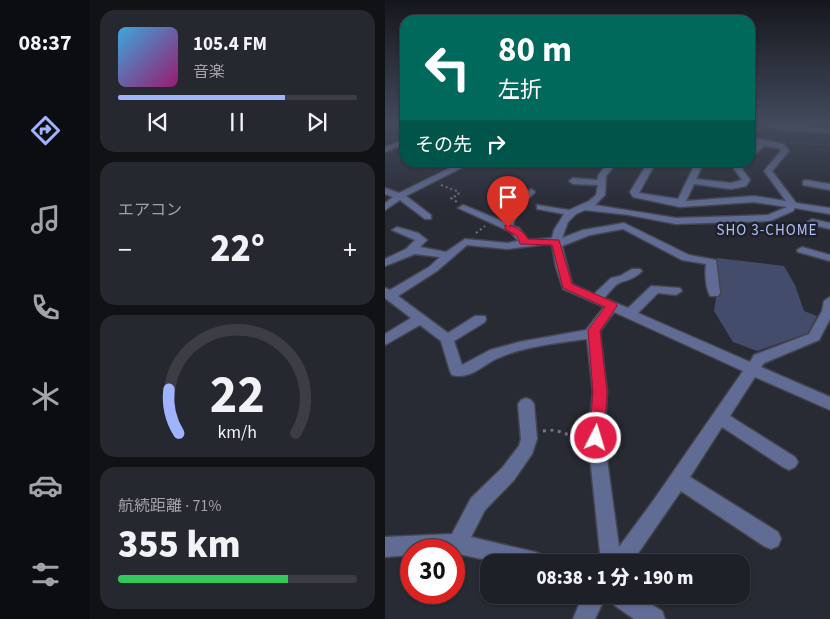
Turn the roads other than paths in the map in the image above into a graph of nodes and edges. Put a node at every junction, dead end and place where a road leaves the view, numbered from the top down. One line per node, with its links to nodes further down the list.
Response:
1 (783, 153): 16 (street)
2 (459, 167): 14 (street)
3 (609, 167): 9 (street)
4 (650, 167): 15 (street)
5 (698, 167): 8 (street)
6 (739, 167): 8 (street)
7 (573, 181): 9 (street)
8 (691, 181): 15 (street)
9 (601, 183): 19 (street)
10 (806, 183): 11 (street)
11 (830, 186)
12 (385, 191): 14 (street)
13 (531, 192): 26 (street)
14 (400, 196): 17 (street); 23 (street)
15 (679, 204): 16 (street)
16 (793, 205): 19 (street); 21 (street)
17 (385, 207)
18 (540, 207): 22 (street)
19 (586, 207): 22 (street)
20 (463, 208): 26 (street)
21 (830, 211)
22 (572, 212): 29 (street)
23 (428, 217)
24 (812, 222): 25 (street)
25 (830, 226)
26 (508, 227): 28 (street)
27 (397, 230): 30 (street)
28 (523, 242): 29 (street); 32 (street)
29 (556, 242): 37 (street); 39 (street)
30 (411, 250): 32 (street); 34 (street)
31 (802, 250): 33 (street)
32 (448, 256): 38 (street)
33 (830, 258)
34 (385, 263)
35 (636, 271): 39 (street)
36 (676, 291): 42 (street)
37 (714, 293)
38 (388, 294): 43 (street)
39 (596, 299): 41 (street)
40 (830, 302): 48 (street)
41 (612, 306): 42 (street); 45 (street)
42 (630, 314): 48 (street)
43 (420, 319): 46 (street); 47 (street)
44 (480, 319): 46 (street)
45 (593, 334): 46 (street); 60 (street)
46 (447, 339)
47 (385, 340)
48 (752, 368): 50 (street); 51 (street)
49 (526, 404): 54 (street)
50 (830, 404)
51 (719, 417): 52 (street); 53 (street)
52 (789, 462)
53 (678, 479): 55 (street); 61 (street)
54 (459, 539)
55 (771, 539)
56 (465, 545): 59 (street)
57 (400, 546): 58 (street)
58 (385, 547)
59 (502, 554)
60 (610, 554)
61 (626, 554)
62 (590, 604): 64 (street)
63 (630, 604): 65 (street)
64 (583, 619)
65 (654, 619)

